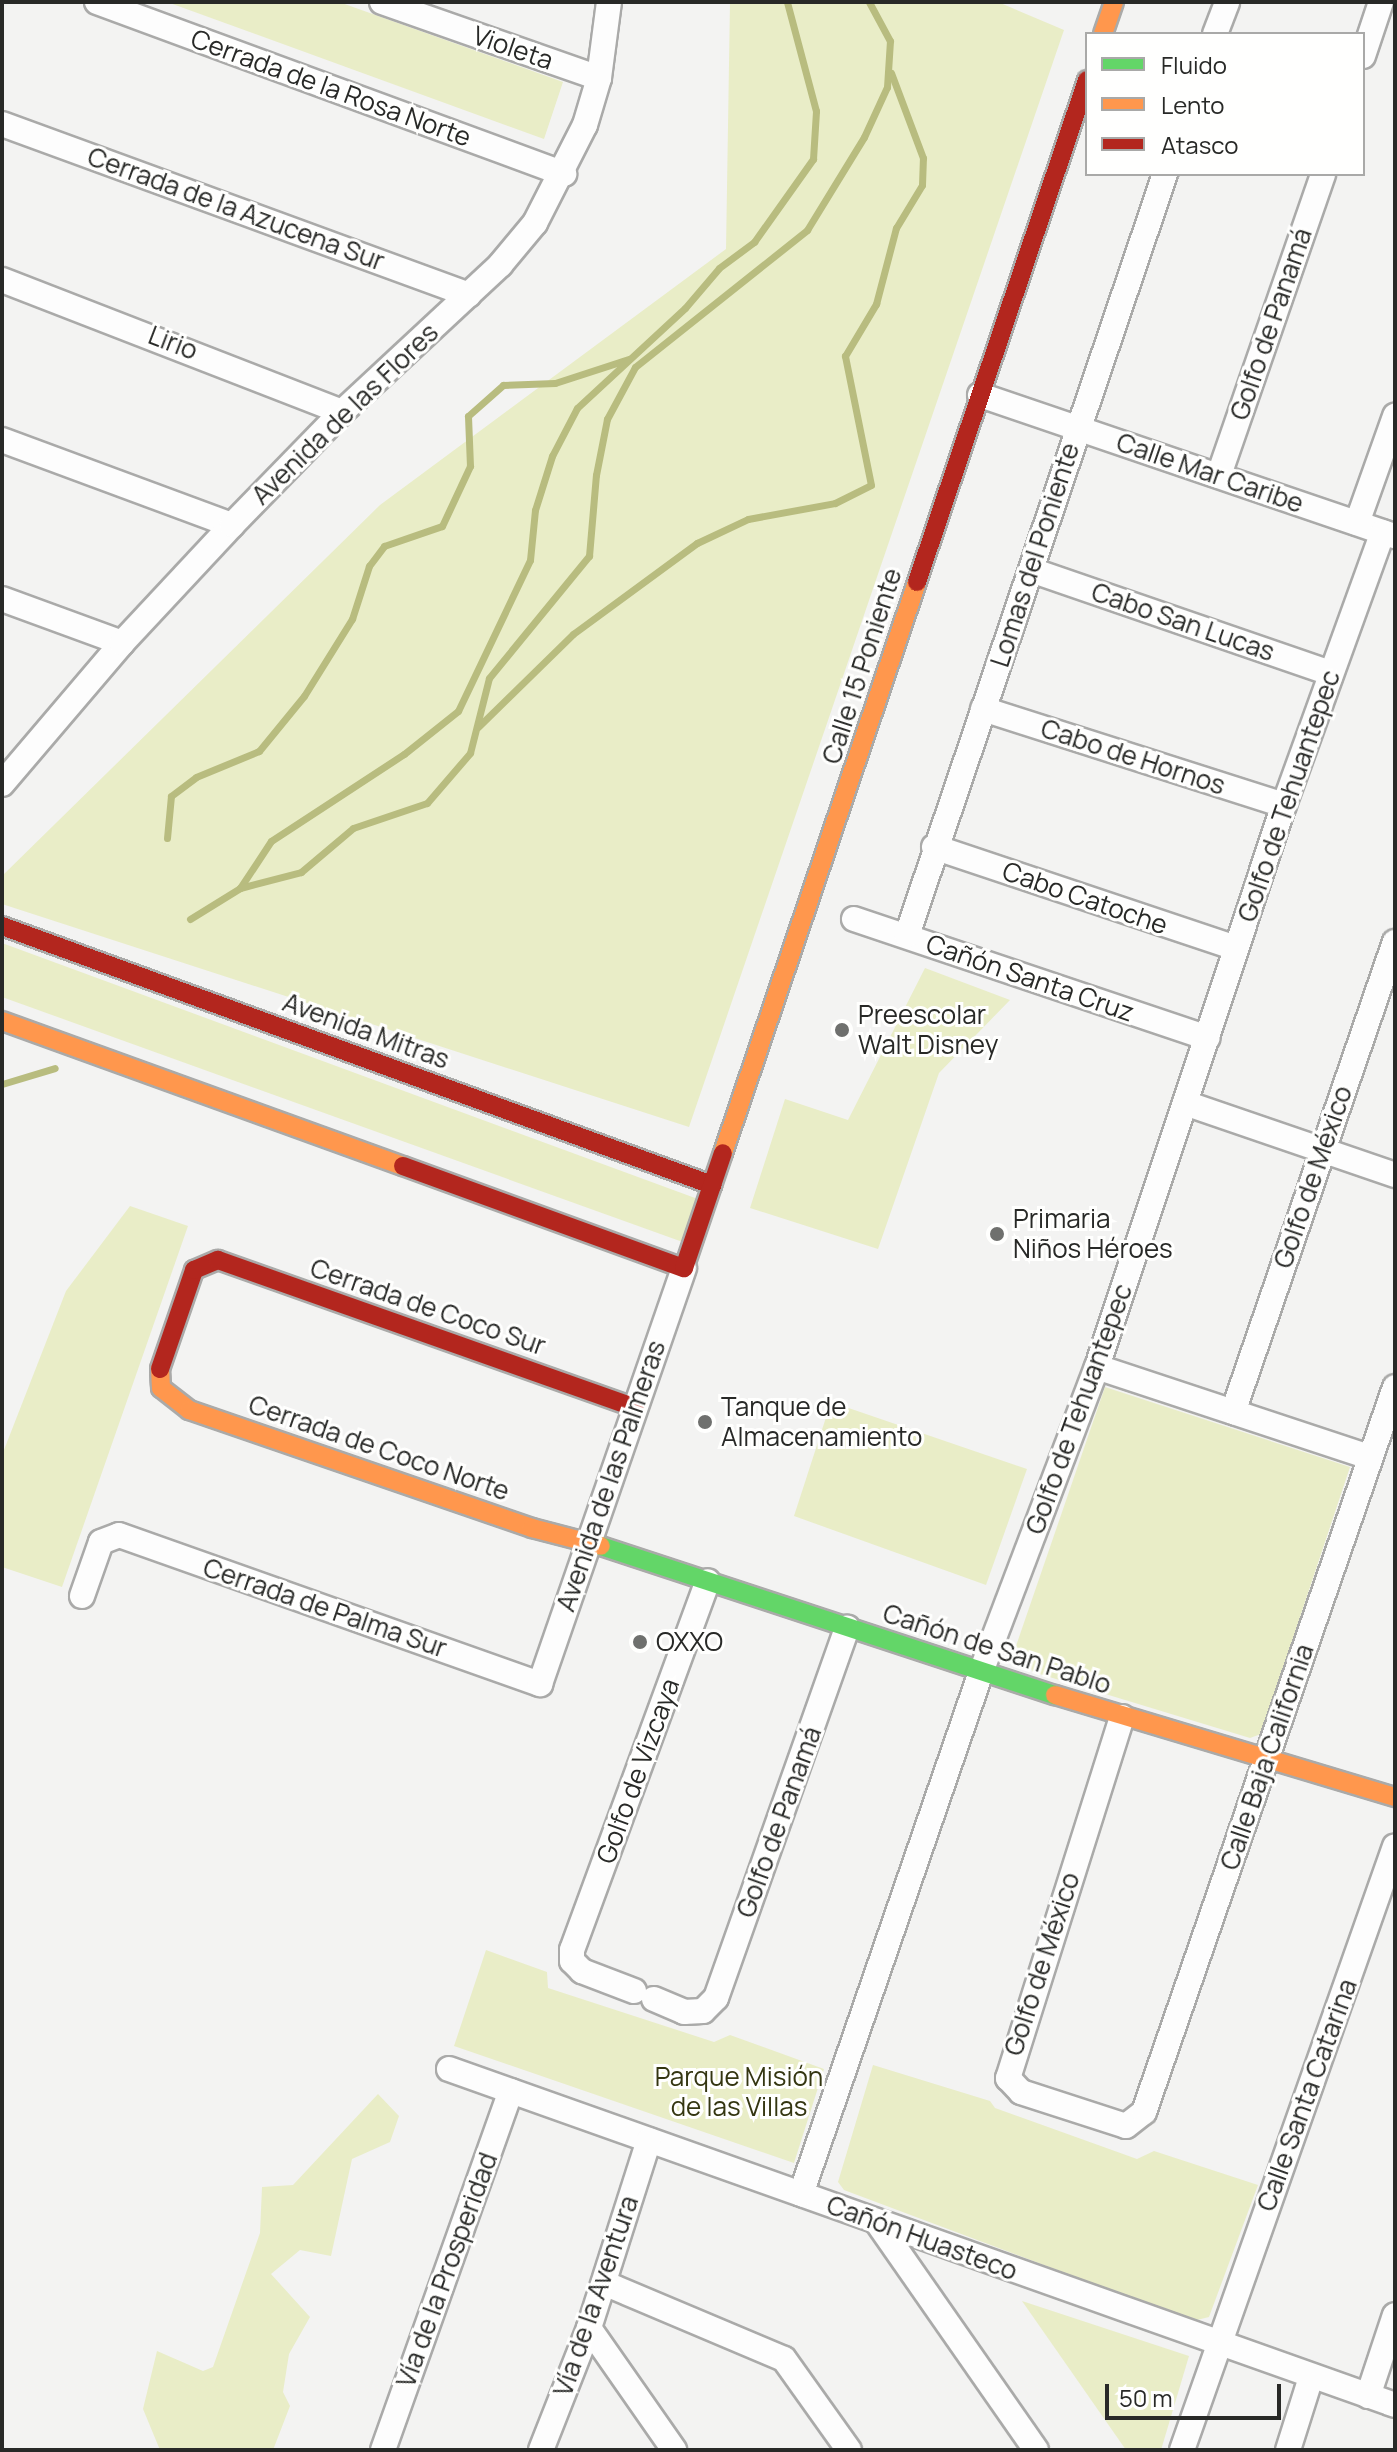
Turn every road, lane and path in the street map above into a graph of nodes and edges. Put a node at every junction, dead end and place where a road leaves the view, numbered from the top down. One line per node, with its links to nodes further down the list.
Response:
1 (97, 2): 13 (street, Cerrada de la Rosa Norte)
2 (382, 2): 10 (street, Violeta)
3 (609, 2): 10 (street, Avenida de las Flores)
4 (1114, 2): 7 (street)
5 (1227, 2): 8 (street)
6 (1381, 2): 9 (street)
7 (1104, 32)
8 (1216, 32)
9 (1365, 50)
10 (599, 78): 13 (street, Avenida de las Flores)
11 (1085, 86): 18 (street, Calle 15 Poniente)
12 (2, 124): 17 (street, Cerrada de la Azucena Sur)
13 (564, 174): 17 (street, Avenida de las Flores)
14 (1164, 176): 21 (street, Lomas del Poniente)
15 (1322, 176): 23 (street, Golfo de Panamá)
16 (2, 280): 19 (street, Lirio)
17 (469, 295): 19 (street, Avenida de las Flores)
18 (980, 395): 21 (street, Calle Mar Caribe); 46 (street, Calle 15 Poniente)
19 (342, 412): 25 (street, Avenida de las Flores)
20 (1395, 416): 24 (street)
21 (1077, 427): 23 (street, Calle Mar Caribe); 27 (street, Lomas del Poniente)
22 (2, 440): 25 (street)
23 (1219, 475): 24 (street, Calle Mar Caribe)
24 (1357, 523): 26 (street, Calle Mar Caribe)
25 (232, 525): 29 (street, Avenida de las Flores)
26 (1389, 534): 30 (street, Golfo de Tehuantepec)
27 (1034, 571): 30 (street, Cabo San Lucas); 31 (street, Lomas del Poniente)
28 (2, 599): 29 (street)
29 (122, 643): 32 (street, Avenida de las Flores)
30 (1331, 673): 34 (street, Golfo de Tehuantepec)
31 (983, 709): 34 (street, Cabo de Hornos); 35 (street, Lomas del Poniente)
32 (10, 756): 33 (street, Avenida de las Flores)
33 (2, 784)
34 (1284, 805): 40 (street, Golfo de Tehuantepec)
35 (934, 847): 38 (street, Lomas del Poniente); 40 (street, Cabo Catoche)
36 (854, 919): 38 (street, Cañón Santa Cruz)
37 (2, 926): 46 (street, Avenida Mitras)
38 (907, 935): 42 (street, Cañón Santa Cruz)
39 (1395, 942): 44 (street, Golfo de México)
40 (1236, 948): 42 (street, Golfo de Tehuantepec)
41 (2, 1021): 48 (street)
42 (1207, 1038): 43 (street, Golfo de Tehuantepec)
43 (1185, 1103): 44 (street); 49 (street, Golfo de Tehuantepec)
44 (1321, 1150): 45 (street); 52 (street, Golfo de México)
45 (1395, 1175)
46 (712, 1185): 48 (street, Calle 15 Poniente)
47 (204, 1263): 51 (street, Cerrada de Coco Sur); 54 (street, Cerrada de Coco Norte)
48 (684, 1268): 51 (street, Avenida de las Palmeras)
49 (1097, 1367): 52 (street); 58 (street, Golfo de Tehuantepec)
50 (1395, 1387): 53 (street, Calle Baja California)
51 (635, 1408): 54 (street, Avenida de las Palmeras)
52 (1233, 1412): 53 (street)
53 (1369, 1457): 61 (street, Calle Baja California)
54 (586, 1541): 55 (street, Cañón de San Pablo); 59 (street, Avenida de las Palmeras)
55 (708, 1581): 57 (street, Cañón de San Pablo); 64 (street, Golfo de Vizcaya)
56 (82, 1596): 59 (street, Cerrada de Palma Sur)
57 (847, 1628): 58 (street, Cañón de San Pablo); 64 (street, Golfo de Panamá)
58 (981, 1672): 60 (street, Cañón de San Pablo); 69 (street, Golfo de Tehuantepec)
59 (540, 1684)
60 (1122, 1717): 61 (street, Cañón de San Pablo); 67 (street, Golfo de México)
61 (1267, 1761): 62 (street, Cañón de San Pablo); 67 (street, Calle Baja California)
62 (1395, 1797)
63 (1395, 1846): 74 (street, Calle Santa Catarina)
64 (644, 1995)
65 (449, 2069): 66 (street, Cañón Huasteco)
66 (511, 2091): 68 (street, Cañón Huasteco); 78 (street, Vía de la Prosperidad)
67 (1135, 2123)
68 (649, 2140): 69 (street, Cañón Huasteco); 71 (street, Vía de la Aventura)
69 (801, 2194): 70 (street, Cañón Huasteco)
70 (877, 2222): 74 (street, Cañón Huasteco); 82 (street)
71 (604, 2283): 73 (street, Vía de la Aventura); 81 (street)
72 (1395, 2315): 76 (street)
73 (589, 2328): 79 (street, Vía de la Aventura); 80 (street)
74 (1218, 2345): 75 (street, Cañón Huasteco); 83 (street, Calle Santa Catarina)
75 (1311, 2377): 76 (street, Cañón Huasteco); 84 (street)
76 (1368, 2396): 77 (street, Cañón Huasteco)
77 (1395, 2405)
78 (383, 2450)
79 (541, 2450)
80 (674, 2450)
81 (849, 2450)
82 (1036, 2450)
83 (1182, 2450)
84 (1288, 2450)

